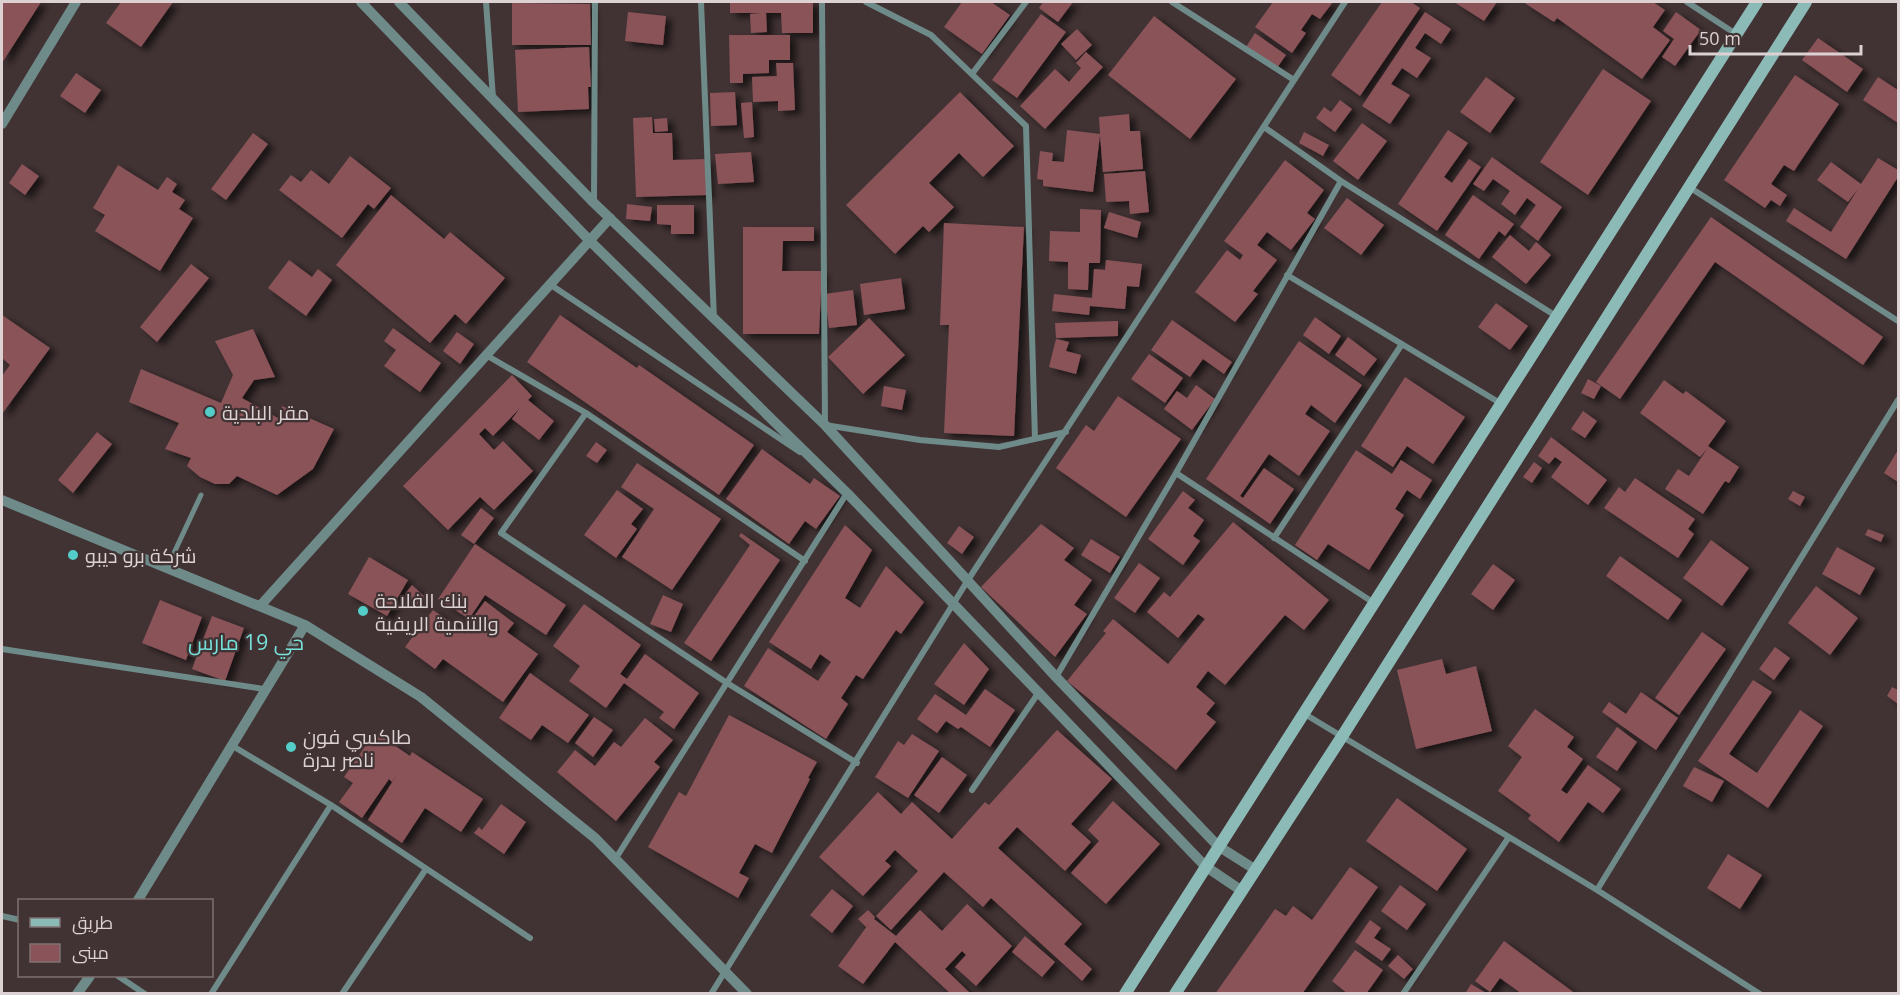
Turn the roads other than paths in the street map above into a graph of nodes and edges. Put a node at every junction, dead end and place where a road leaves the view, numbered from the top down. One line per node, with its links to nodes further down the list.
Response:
1 (76, 2): 19 (street)
2 (361, 2): 25 (street)
3 (399, 2): 18 (street)
4 (486, 2): 18 (street)
5 (595, 2): 23 (street)
6 (701, 2): 29 (street)
7 (822, 2): 36 (street)
8 (866, 2): 16 (street)
9 (1026, 2): 16 (street)
10 (1172, 2): 17 (street)
11 (1345, 2): 17 (street)
12 (1687, 2): 15 (street)
13 (1756, 2): 15 (main road)
14 (1806, 2): 22 (main road)
15 (1736, 34): 28 (main road)
16 (972, 74): 38 (street)
17 (1294, 80): 20 (street)
18 (494, 101): 23 (street)
19 (2, 124)
20 (1264, 127): 21 (street); 37 (street)
21 (1341, 181): 26 (street); 28 (street)
22 (1689, 187): 30 (street); 58 (main road)
23 (594, 203): 24 (street)
24 (610, 219): 25 (street); 29 (street)
25 (589, 240): 27 (street); 39 (street)
26 (1287, 275): 31 (street); 40 (street)
27 (550, 285): 32 (street); 39 (street)
28 (1556, 316): 34 (main road)
29 (714, 319): 36 (street)
30 (1899, 321)
31 (1402, 344): 34 (street); 44 (street)
32 (486, 356): 35 (street); 50 (street)
33 (1899, 400): 69 (street)
34 (1500, 404): 49 (main road)
35 (586, 413): 45 (street); 54 (street)
36 (825, 425): 38 (street); 47 (street)
37 (1066, 432): 38 (street); 47 (street)
38 (1035, 439)
39 (815, 462): 41 (street)
40 (1176, 473): 44 (street); 53 (street)
41 (847, 493): 45 (street); 48 (street)
42 (201, 495): 46 (street)
43 (2, 500): 46 (street)
44 (1274, 538): 49 (street)
45 (805, 561): 54 (street)
46 (167, 568): 50 (street)
47 (968, 580): 48 (street); 53 (street)
48 (954, 602): 56 (street); 60 (street)
49 (1374, 603): 57 (main road)
50 (260, 606): 51 (street)
51 (305, 625): 55 (street); 65 (street)
52 (2, 648): 55 (street)
53 (1056, 676): 64 (street)
54 (726, 683): 60 (street); 65 (street)
55 (264, 689): 59 (street)
56 (1039, 692): 61 (street); 66 (street)
57 (1303, 713): 58 (street); 64 (main road)
58 (1343, 735): 63 (street); 68 (main road)
59 (231, 745): 62 (street); 71 (street)
60 (857, 763): 75 (street)
61 (972, 790)
62 (331, 805): 67 (street); 80 (street)
63 (1509, 837): 69 (street); 86 (street)
64 (1218, 846): 66 (main road); 68 (street)
65 (616, 858): 75 (street)
66 (1205, 866): 70 (street); 84 (main road)
67 (426, 868): 74 (street); 81 (street)
68 (1256, 870): 70 (main road)
69 (1597, 890): 87 (street)
70 (1242, 891): 85 (main road)
71 (139, 899)
72 (2, 916): 73 (street)
73 (18, 920)
74 (530, 938)
75 (726, 970): 82 (street); 83 (street)
76 (89, 977): 78 (street)
77 (121, 977): 79 (street)
78 (77, 993)
79 (145, 993)
80 (211, 993)
81 (342, 993)
82 (711, 993)
83 (747, 993)
84 (1125, 993)
85 (1176, 993)
86 (1403, 993)
87 (1760, 993)

